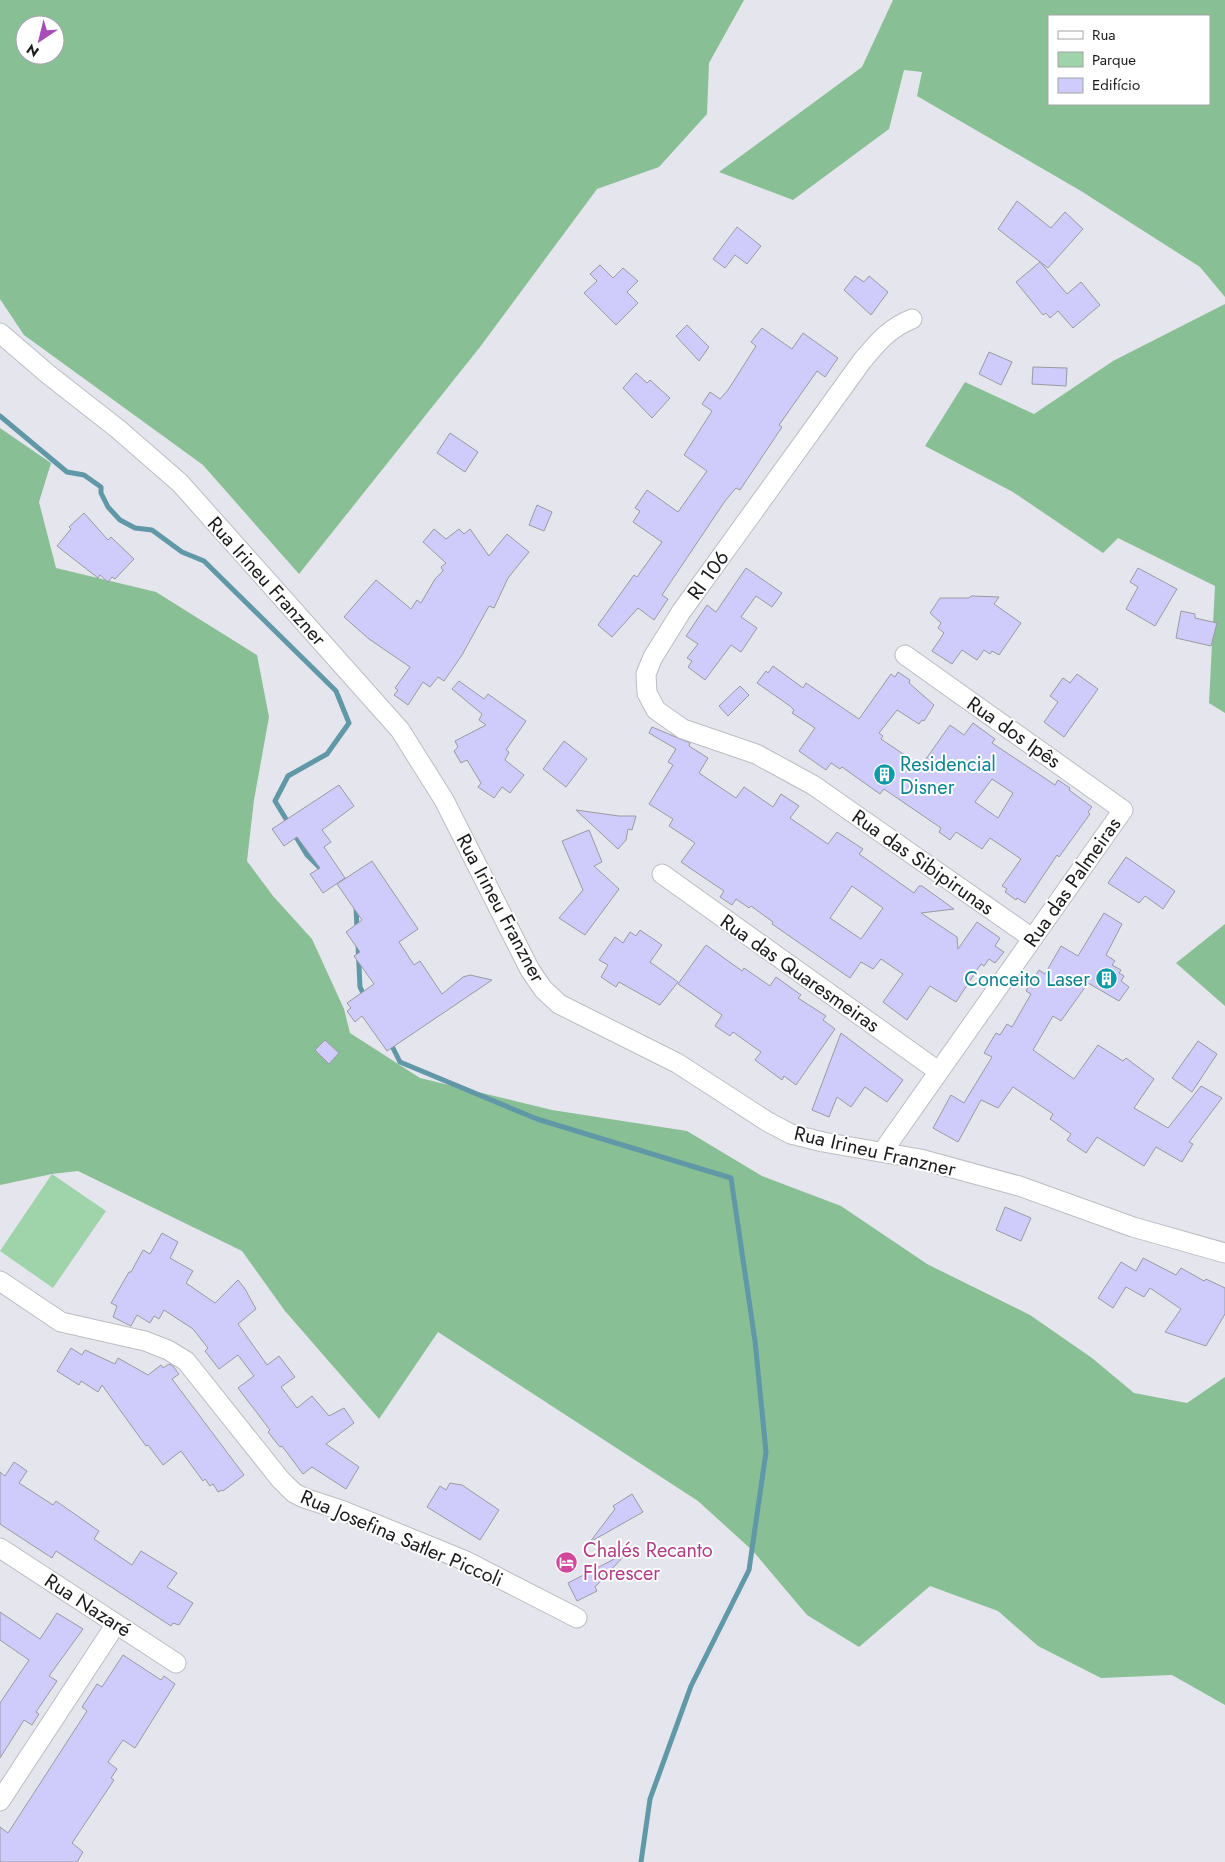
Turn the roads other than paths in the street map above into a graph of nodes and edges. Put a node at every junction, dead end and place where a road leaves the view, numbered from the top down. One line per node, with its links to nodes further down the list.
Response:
1 (912, 319): 4 (street, RI 106)
2 (0, 333): 9 (street, Rua Irineu Franzner)
3 (905, 655): 5 (street, Rua dos Ipês)
4 (813, 785): 7 (street, Rua das Sibipirunas)
5 (1123, 810): 7 (street, Rua das Palmeiras)
6 (662, 874): 8 (street, Rua das Quaresmeiras)
7 (1032, 938): 8 (street, Rua das Palmeiras)
8 (938, 1071): 9 (street, Rua das Palmeiras)
9 (883, 1151): 10 (street, Rua Irineu Franzner)
10 (1225, 1252)
11 (0, 1281): 13 (street, Rua Josefina Satler Piccoli)
12 (0, 1548): 14 (street, Rua Nazaré)
13 (577, 1618)
14 (116, 1624): 15 (street, Rua Nazaré); 16 (street)
15 (176, 1663)
16 (0, 1801)

